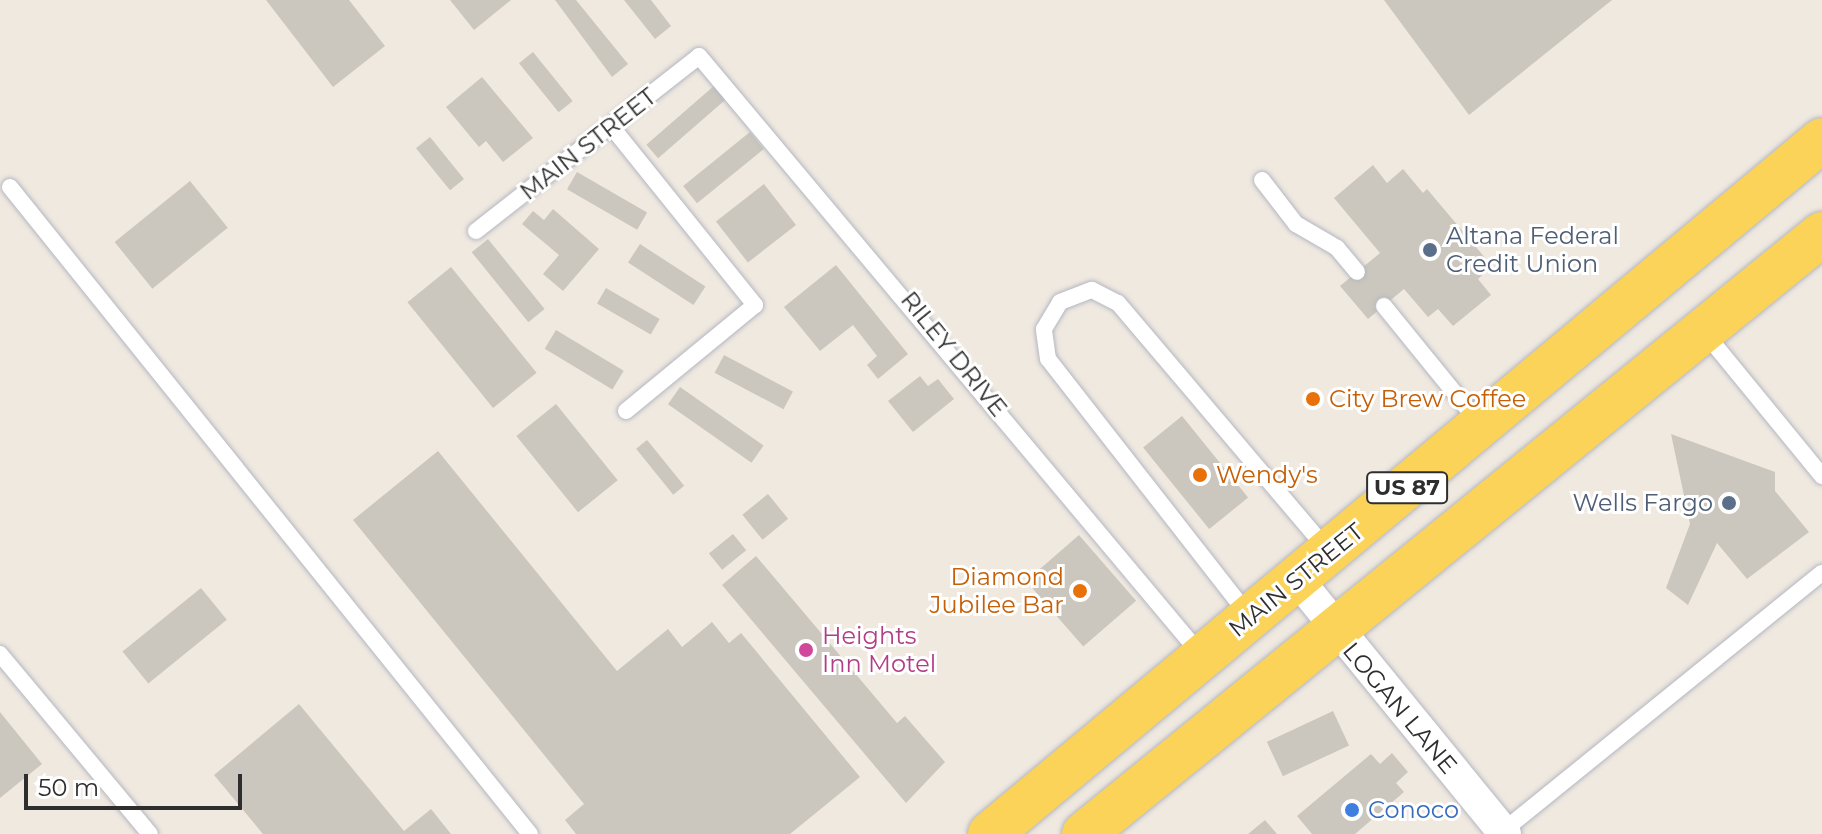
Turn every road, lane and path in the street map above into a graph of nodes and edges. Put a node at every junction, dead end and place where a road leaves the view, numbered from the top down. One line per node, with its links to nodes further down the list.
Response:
1 (699, 56): 2 (lane, MAIN STREET); 19 (lane, RILEY DRIVE)
2 (611, 126): 6 (lane, MAIN STREET); 11 (lane)
3 (1822, 140): 12 (main road, MAIN STREET / US 87)
4 (1262, 180): 8 (lane)
5 (10, 187): 22 (lane)
6 (476, 231)
7 (1822, 234): 10 (main road, US 87)
8 (1357, 272)
9 (1384, 306): 12 (lane)
10 (1704, 332): 13 (lane); 17 (main road, US 87)
11 (626, 411)
12 (1481, 426): 14 (main road, MAIN STREET / US 87)
13 (1822, 476)
14 (1313, 566): 16 (main road, MAIN STREET / US 87); 16 (lane); 17 (street, LOGAN LANE)
15 (1822, 573): 20 (lane)
16 (1250, 618): 19 (main road, MAIN STREET / US 87)
17 (1337, 633): 20 (street, LOGAN LANE); 24 (main road, US 87)
18 (0, 654): 21 (lane)
19 (1203, 656): 23 (main road, MAIN STREET / US 87)
20 (1504, 833)
21 (150, 834)
22 (530, 834)
23 (990, 834)
24 (1084, 834)

